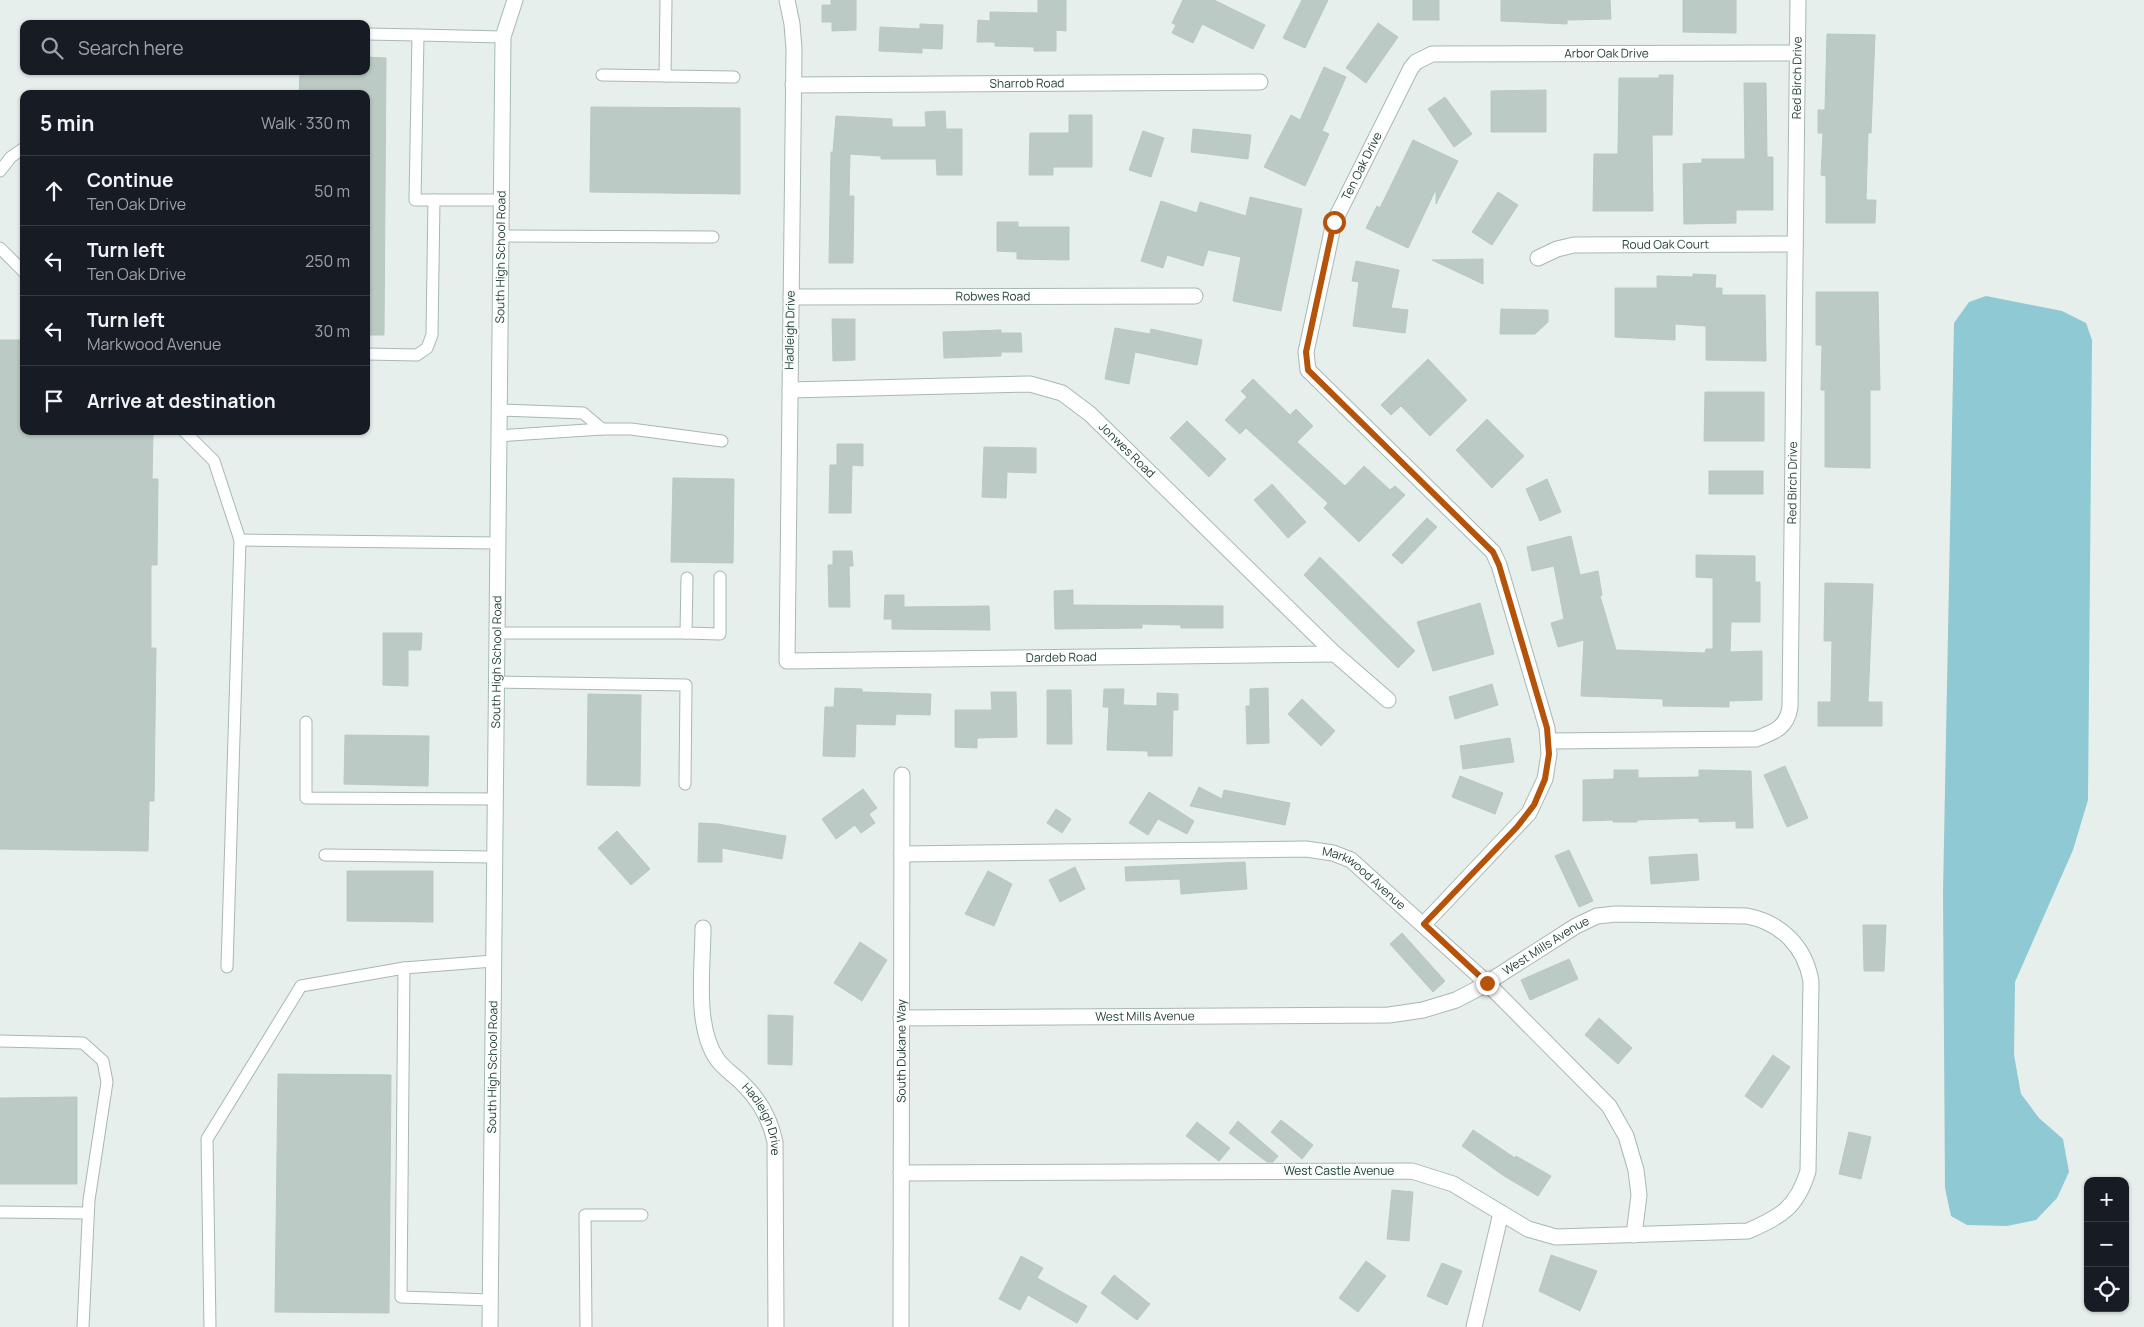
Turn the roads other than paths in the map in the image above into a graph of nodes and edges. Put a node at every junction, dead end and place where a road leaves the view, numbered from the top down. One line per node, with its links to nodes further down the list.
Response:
1 (514, 0): 7 (street, South High School Road)
2 (666, 0): 11 (lane)
3 (787, 0): 14 (street, Hadleigh Drive)
4 (1798, 0): 8 (street, Red Birch Drive)
5 (370, 34): 6 (lane)
6 (418, 35): 7 (lane); 17 (lane)
7 (503, 36): 18 (street, South High School Road)
8 (1797, 53): 9 (street, Arbor Oak Drive); 21 (street, Red Birch Drive)
9 (1418, 61): 45 (street, Ten Oak Drive)
10 (602, 75): 11 (lane)
11 (664, 76): 12 (lane)
12 (734, 76)
13 (1260, 82): 14 (street, Sharrob Road)
14 (793, 85): 26 (street, Hadleigh Drive)
15 (20, 151): 16 (lane)
16 (0, 171)
17 (434, 200): 18 (lane); 27 (lane)
18 (502, 200): 19 (street, South High School Road)
19 (501, 236): 20 (lane); 29 (street, South High School Road)
20 (713, 237)
21 (1795, 244): 23 (street, Roud Oak Court); 45 (street, Red Birch Drive)
22 (0, 248): 24 (lane)
23 (1538, 258)
24 (20, 268)
25 (1195, 296): 26 (street, Robwes Road)
26 (791, 297): 28 (street, Hadleigh Drive)
27 (370, 354)
28 (790, 390): 40 (street, Jonwes Road); 41 (street, Hadleigh Drive)
29 (499, 410): 30 (lane); 32 (street, South High School Road)
30 (602, 428): 32 (lane); 33 (lane)
31 (188, 435): 34 (lane)
32 (498, 436): 35 (street, South High School Road)
33 (722, 441)
34 (240, 540): 35 (lane); 55 (lane)
35 (497, 543): 38 (street, South High School Road)
36 (720, 577): 39 (lane)
37 (687, 578): 39 (lane)
38 (496, 633): 39 (lane); 42 (street, South High School Road)
39 (686, 633)
40 (1335, 654): 41 (street, Dardeb Road); 43 (street, Jonwes Road)
41 (787, 662)
42 (496, 682): 47 (lane); 48 (street, South High School Road)
43 (1388, 700)
44 (306, 722): 48 (lane)
45 (1549, 741): 52 (street, Ten Oak Drive)
46 (902, 775): 50 (street, South Dukane Way)
47 (685, 784)
48 (495, 799): 51 (street, South High School Road)
49 (326, 854): 51 (lane)
50 (902, 854): 52 (street, Markwood Avenue); 58 (street, South Dukane Way)
51 (494, 857): 54 (street, South High School Road)
52 (1424, 924): 57 (street, Markwood Avenue)
53 (703, 928): 72 (street, Hadleigh Drive)
54 (494, 961): 56 (lane); 67 (street, South High School Road)
55 (227, 967)
56 (404, 968): 67 (lane); 69 (lane)
57 (1487, 983): 58 (street, West Mills Avenue); 65 (street, West Mills Avenue); 66 (street, Markwood Avenue)
58 (901, 1018): 60 (street, South Dukane Way)
59 (0, 1041): 62 (lane)
60 (901, 1173): 63 (street, West Castle Avenue); 73 (street, South Dukane Way)
61 (0, 1212): 62 (lane)
62 (88, 1213): 68 (lane)
63 (1501, 1213): 66 (street, West Castle Avenue); 74 (street)
64 (642, 1215): 71 (lane)
65 (1760, 1227): 66 (street, West Castle Avenue)
66 (1634, 1235)
67 (491, 1300): 70 (street, South High School Road)
68 (83, 1327)
69 (210, 1327)
70 (490, 1327)
71 (586, 1327)
72 (776, 1327)
73 (901, 1327)
74 (1474, 1327)

